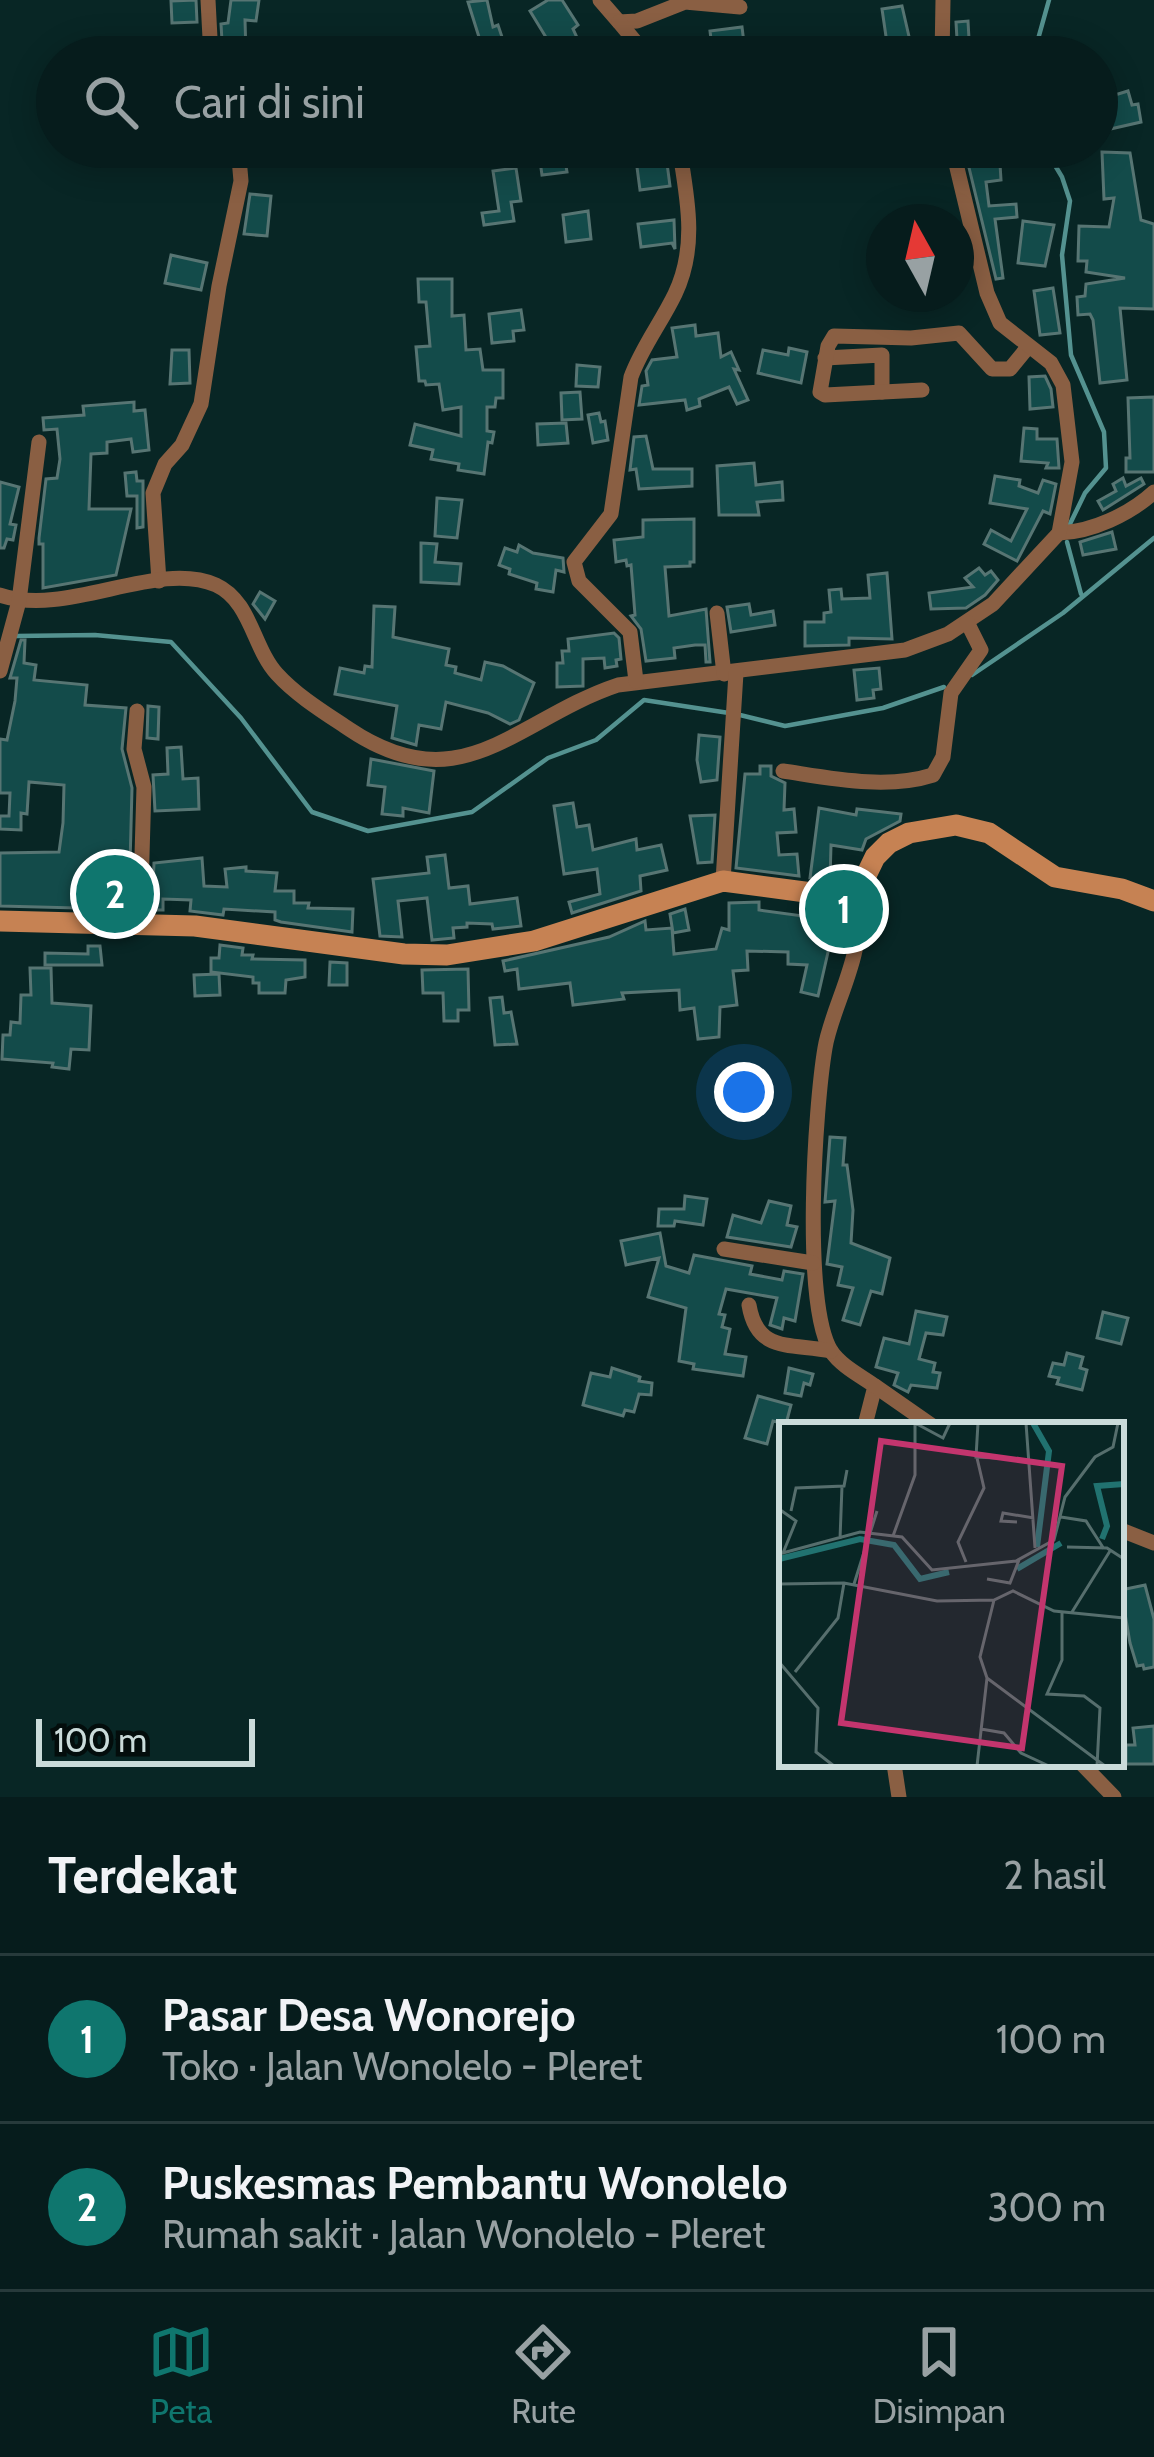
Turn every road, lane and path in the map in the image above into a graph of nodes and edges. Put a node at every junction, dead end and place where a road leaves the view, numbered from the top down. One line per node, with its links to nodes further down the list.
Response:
1 (208, 0): 6 (street)
2 (600, 0): 5 (street)
3 (943, 0): 8 (street)
4 (740, 7): 5 (street)
5 (619, 22): 7 (street)
6 (210, 36)
7 (631, 36)
8 (942, 36)
9 (240, 168): 19 (street)
10 (682, 168): 26 (street)
11 (957, 168): 12 (street)
12 (1028, 347): 13 (street); 18 (street)
13 (825, 358): 15 (street); 15 (street)
14 (922, 390): 15 (street)
15 (882, 392)
16 (39, 442): 21 (street)
17 (1154, 492): 18 (street)
18 (1059, 532): 23 (street)
19 (159, 581): 21 (street); 26 (street)
20 (0, 595): 21 (street)
21 (19, 601): 24 (street)
22 (717, 613): 25 (street)
23 (967, 622): 25 (street); 28 (street)
24 (0, 671)
25 (730, 673): 26 (street); 29 (street)
26 (636, 680)
27 (136, 711): 33 (street)
28 (782, 771)
29 (723, 881): 30 (main road); 33 (main road)
30 (850, 898): 31 (main road); 35 (street)
31 (1154, 901)
32 (0, 922): 33 (main road)
33 (140, 923)
34 (724, 1250): 35 (street)
35 (813, 1263): 37 (street)
36 (749, 1305): 37 (street)
37 (831, 1351): 38 (street)
38 (874, 1386): 39 (street); 40 (street)
39 (866, 1422)
40 (927, 1422)
41 (1124, 1530): 42 (street)
42 (1154, 1543)
43 (894, 1767): 45 (street)
44 (1085, 1767): 46 (street)
45 (899, 1797)
46 (1114, 1797)

